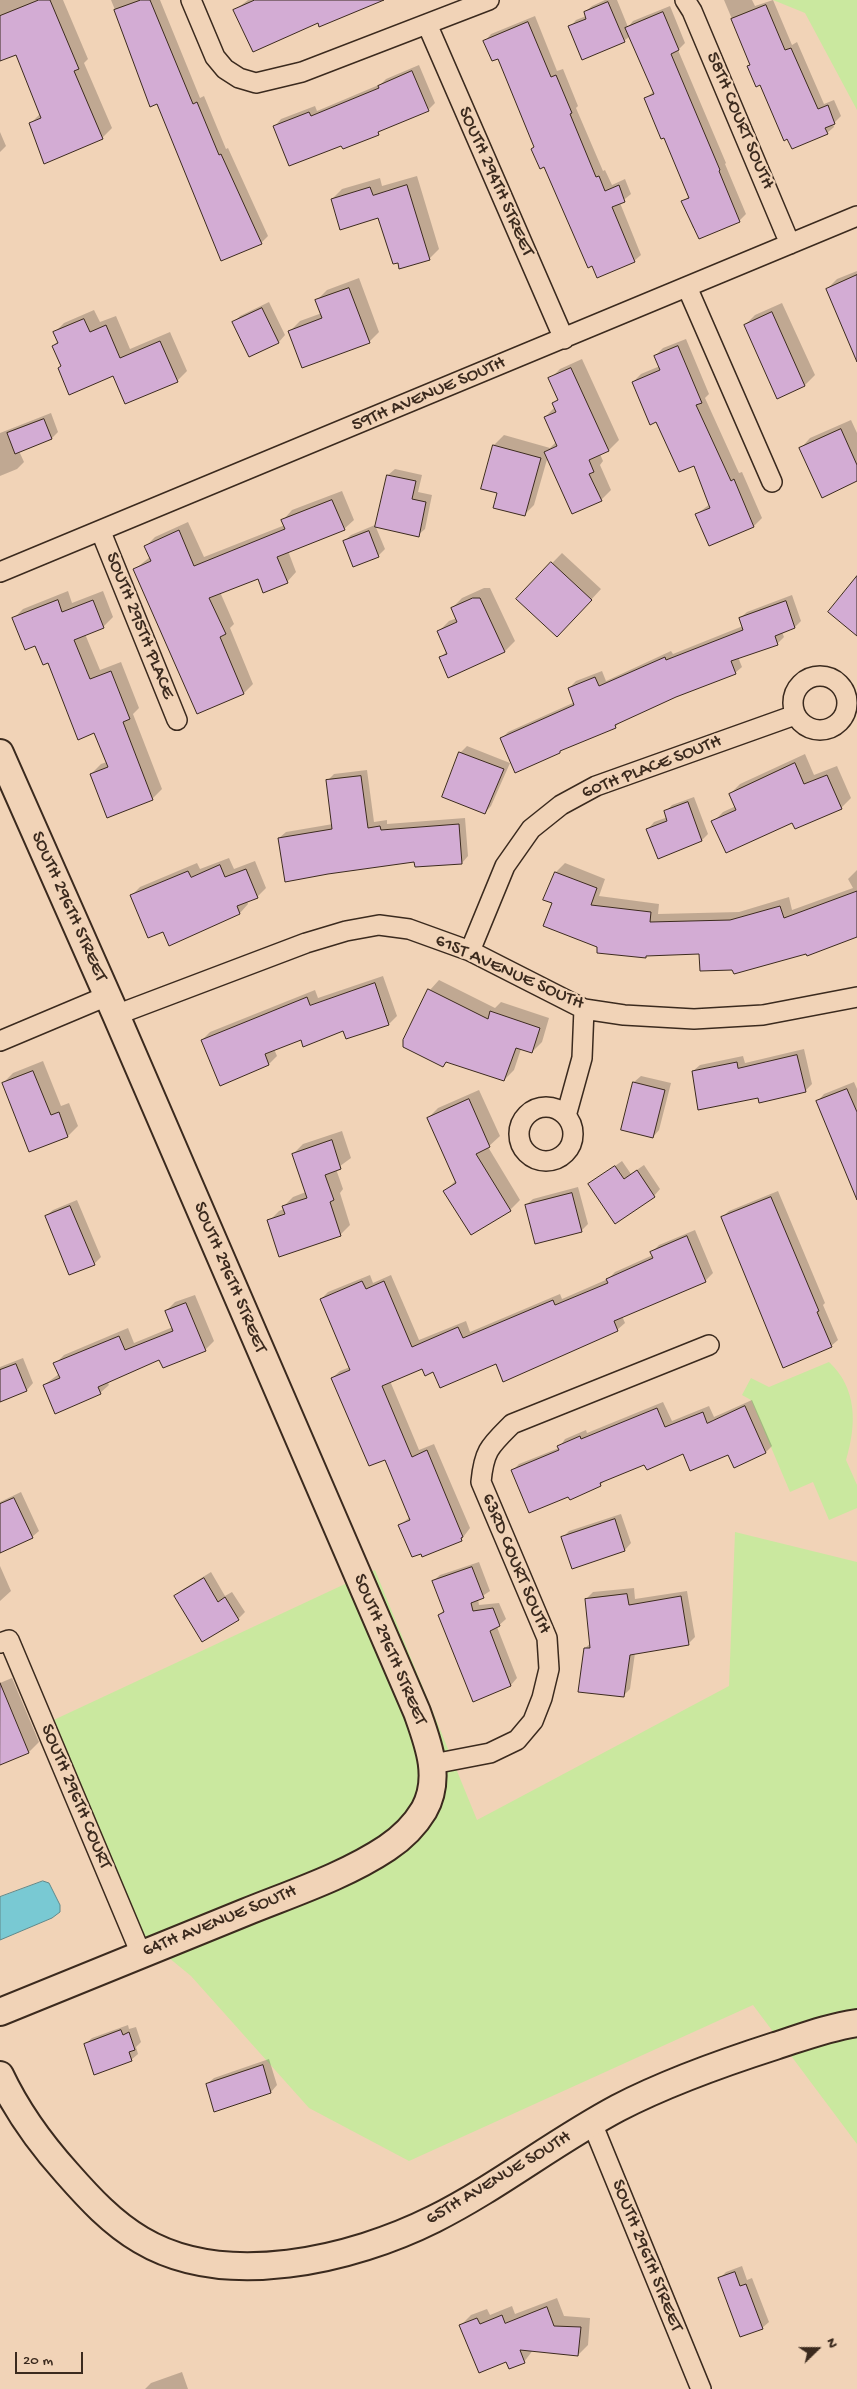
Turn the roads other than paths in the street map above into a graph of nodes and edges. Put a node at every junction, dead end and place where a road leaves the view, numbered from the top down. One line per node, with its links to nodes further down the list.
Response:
1 (191, 0): 4 (street)
2 (489, 0): 4 (street)
3 (685, 0): 6 (street, 58TH COURT SOUTH)
4 (427, 24): 8 (street, SOUTH 294TH STREET)
5 (857, 216): 6 (street, 59TH AVENUE SOUTH)
6 (790, 244): 7 (street, 59TH AVENUE SOUTH)
7 (687, 287): 8 (street, 59TH AVENUE SOUTH); 9 (street)
8 (564, 339): 10 (street, 59TH AVENUE SOUTH)
9 (772, 482)
10 (101, 532): 11 (street, 59TH AVENUE SOUTH); 13 (street, SOUTH 295TH PLACE)
11 (0, 572)
12 (796, 715): 15 (street, 60TH PLACE SOUTH)
13 (177, 720)
14 (0, 753): 17 (street, SOUTH 296TH STREET)
15 (470, 951): 17 (street, 61ST AVENUE SOUTH); 18 (street, 61ST AVENUE SOUTH)
16 (857, 997): 18 (street, 61ST AVENUE SOUTH)
17 (112, 1006): 19 (street, 61ST AVENUE SOUTH); 23 (street, SOUTH 296TH STREET)
18 (584, 1009): 20 (street)
19 (0, 1041)
20 (566, 1116)
21 (709, 1345): 23 (street, 63RD COURT SOUTH)
22 (5, 1641): 25 (street, SOUTH 296TH COURT)
23 (433, 1764): 24 (street, SOUTH 296TH STREET)
24 (425, 1808): 25 (street, 64TH AVENUE SOUTH)
25 (141, 1954): 26 (street, 64TH AVENUE SOUTH)
26 (0, 2012)
27 (857, 2023): 29 (street, 65TH AVENUE SOUTH)
28 (0, 2075): 29 (street, 65TH AVENUE SOUTH)
29 (592, 2123): 30 (street, SOUTH 296TH STREET)
30 (701, 2389)

